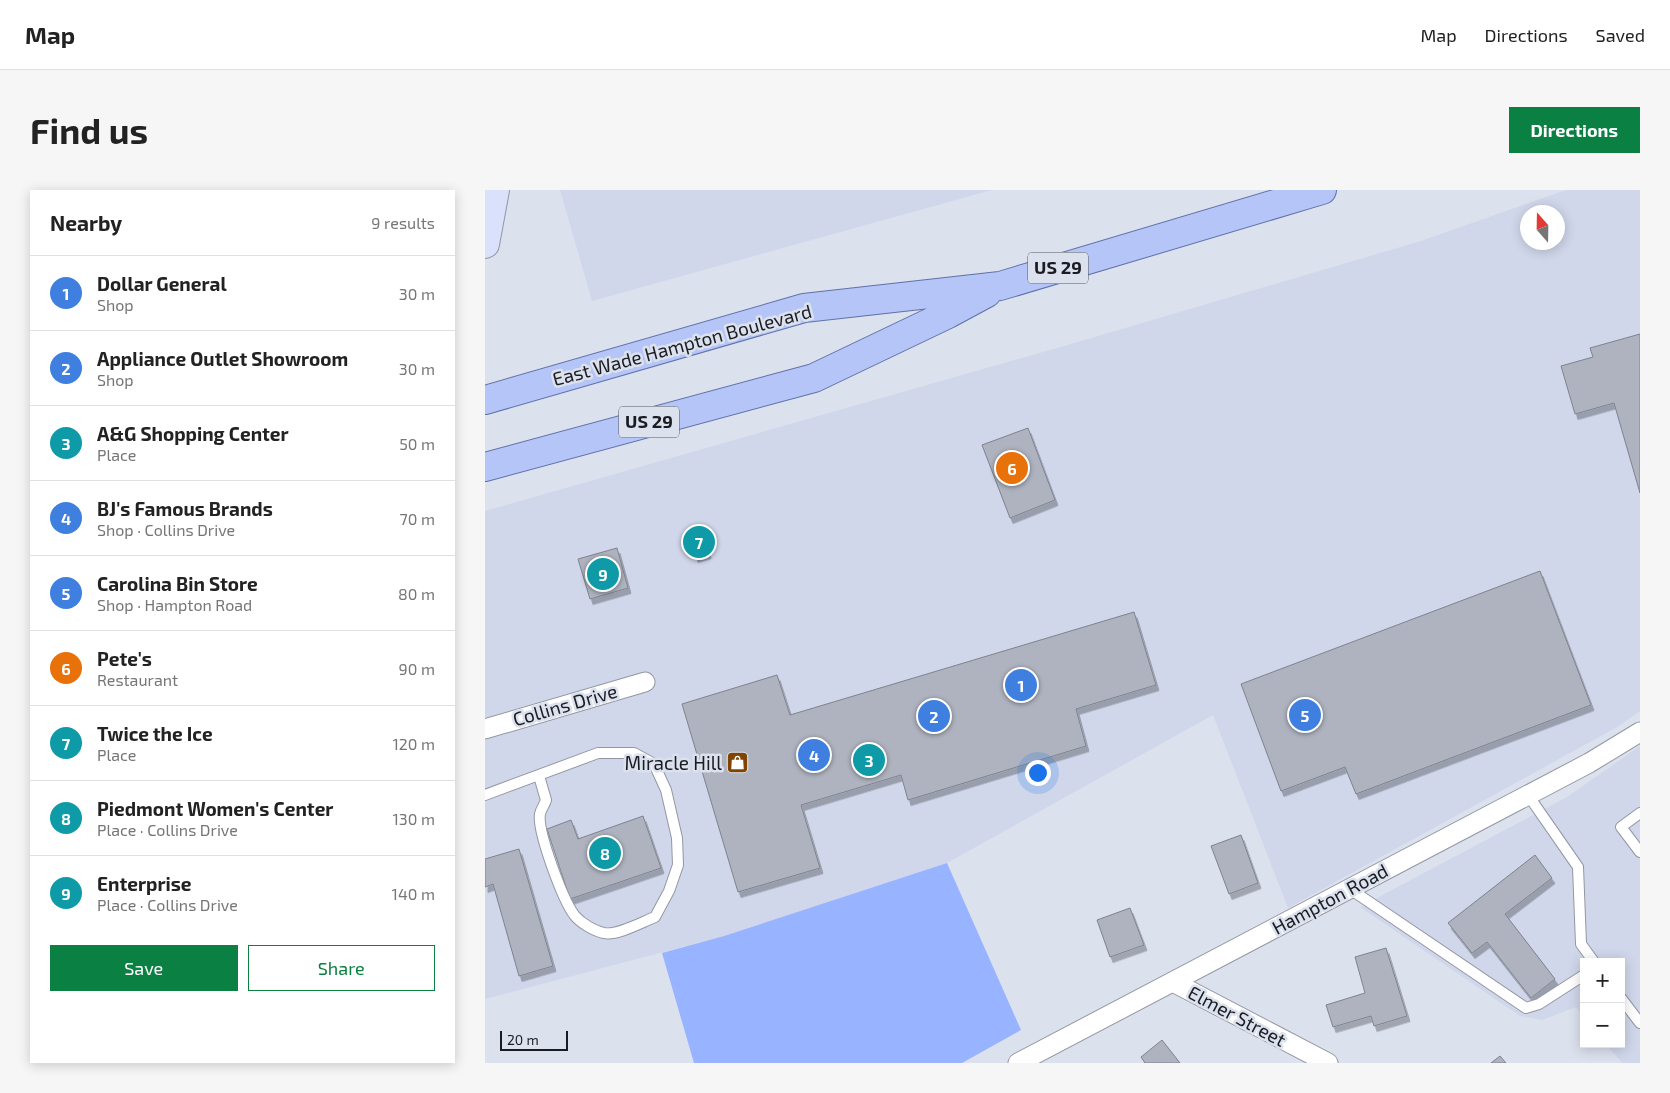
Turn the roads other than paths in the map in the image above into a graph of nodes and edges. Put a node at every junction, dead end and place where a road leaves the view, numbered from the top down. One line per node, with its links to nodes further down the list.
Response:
1 (495, 190): 3 (main road)
2 (1322, 190): 4 (main road, East Wade Hampton Boulevard / US 29)
3 (485, 244)
4 (1000, 286): 5 (main road, East Wade Hampton Boulevard / US 29); 6 (main road, East Wade Hampton Boulevard / US 29)
5 (485, 400)
6 (485, 467)
7 (645, 682): 8 (street, Collins Drive)
8 (485, 728)
9 (1640, 732): 12 (street, Hampton Road)
10 (539, 776): 10 (lane); 11 (lane)
11 (485, 794)
12 (1528, 795): 15 (street, Hampton Road); 16 (lane)
13 (1640, 813): 14 (lane)
14 (1640, 852)
15 (1350, 889): 17 (lane); 18 (street, Hampton Road)
16 (1591, 958)
17 (1580, 978)
18 (1173, 982): 21 (street, Hampton Road); 22 (street, Elmer Street)
19 (1625, 1003): 20 (lane)
20 (1640, 1023)
21 (1018, 1063)
22 (1328, 1063)

